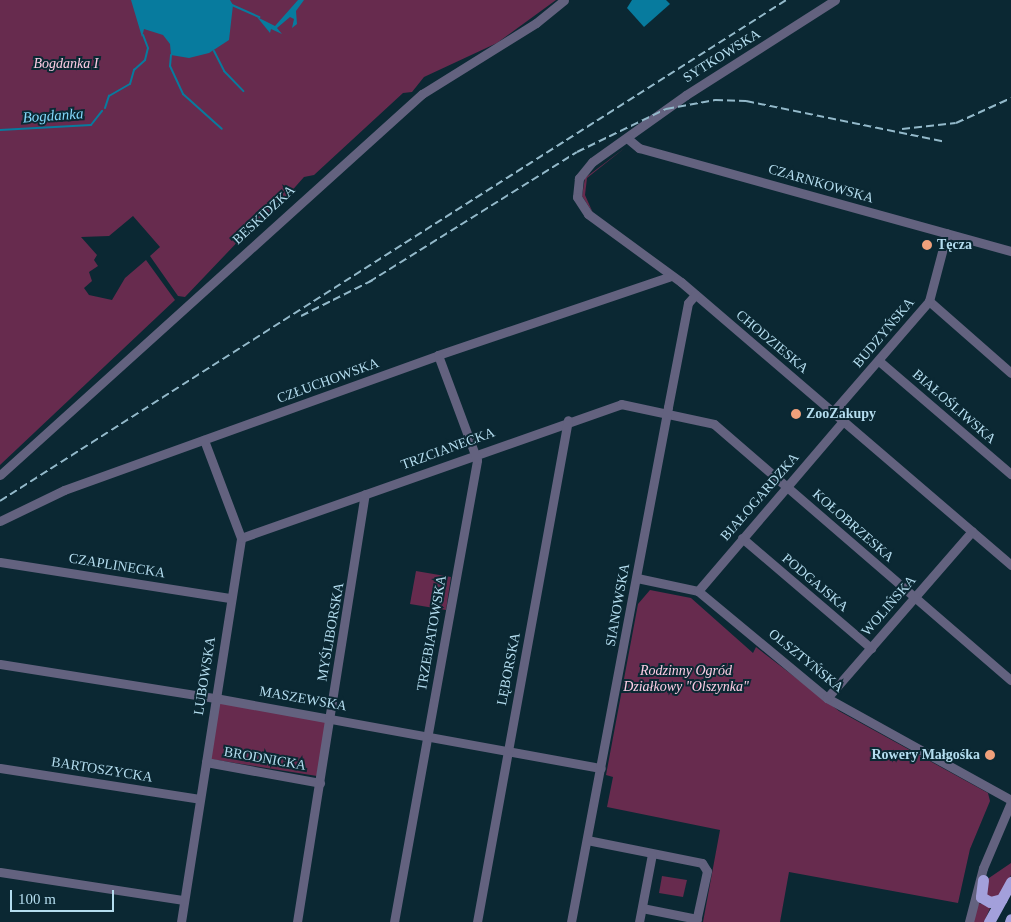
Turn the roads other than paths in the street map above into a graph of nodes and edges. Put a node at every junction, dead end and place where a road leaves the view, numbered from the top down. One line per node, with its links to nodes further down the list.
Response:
1 (564, 0): 19 (street, BESKIDZKA)
2 (835, 0): 3 (street, SYTKOWSKA)
3 (627, 138): 4 (street, CZARNKOWSKA); 6 (street, CHODZIESKA)
4 (947, 233): 5 (street, CZARNKOWSKA); 8 (street, BUDZYŃSKA)
5 (1011, 250)
6 (669, 277): 7 (street, CHODZIESKA); 9 (street, CZŁUCHOWSKA)
7 (695, 295): 12 (street, CHODZIESKA); 13 (street, SIANOWSKA)
8 (928, 301): 10 (street, BUDZYŃSKA); 11 (street)
9 (438, 354): 16 (street, CZŁUCHOWSKA); 17 (street, TRZEBIATOWSKA)
10 (879, 361): 12 (street, BUDZYŃSKA); 18 (street, BIAŁOŚLIWSKA)
11 (1011, 373)
12 (833, 412): 15 (street, CHODZIESKA)
13 (667, 414): 14 (street, TRZCIANECKA); 20 (street, KOŁOBRZESKA); 28 (street, SIANOWSKA)
14 (568, 420): 17 (street, TRZCIANECKA); 39 (street, LĘBORSKA)
15 (843, 421): 20 (street, BIAŁOGARDZKA); 23 (street, CHODZIESKA)
16 (204, 440): 22 (street, CZŁUCHOWSKA); 24 (street)
17 (474, 454): 21 (street, TRZCIANECKA); 38 (street, TRZEBIATOWSKA)
18 (1011, 474)
19 (0, 475)
20 (787, 486): 25 (street, BIAŁOGARDZKA); 31 (street, KOŁOBRZESKA)
21 (365, 494): 24 (street, TRZCIANECKA); 37 (street, MYŚLIBORSKA)
22 (0, 521)
23 (972, 531): 27 (street, CHODZIESKA); 31 (street, WOLIŃSKA)
24 (241, 538): 30 (street, LUBOWSKA)
25 (742, 538): 29 (street, BIAŁOGARDZKA); 32 (street, PODGAJSKA)
26 (0, 562): 30 (street, CZAPLINECKA)
27 (1011, 565)
28 (637, 578): 29 (street, OLSZTYŃSKA); 42 (street, SIANOWSKA)
29 (698, 591): 36 (street, OLSZTYŃSKA)
30 (231, 598): 35 (street, LUBOWSKA)
31 (914, 598): 32 (street, WOLIŃSKA); 34 (street, KOŁOBRZESKA)
32 (871, 648): 36 (street, WOLIŃSKA)
33 (0, 664): 35 (street, MASZEWSKA)
34 (1011, 680)
35 (215, 698): 37 (street, MASZEWSKA); 40 (street, LUBOWSKA)
36 (827, 698): 45 (street, OLSZTYŃSKA)
37 (331, 718): 38 (street, MASZEWSKA); 43 (street, MYŚLIBORSKA)
38 (427, 736): 39 (street, MASZEWSKA); 57 (street, TRZEBIATOWSKA)
39 (508, 751): 42 (street, MASZEWSKA); 58 (street, LĘBORSKA)
40 (206, 762): 43 (street, BRODNICKA); 44 (street, LUBOWSKA)
41 (0, 768): 44 (street, BARTOSZYCKA)
42 (601, 768): 46 (street, SIANOWSKA)
43 (320, 783): 56 (street, MYŚLIBORSKA)
44 (200, 799): 52 (street, LUBOWSKA)
45 (1011, 801): 61 (street)
46 (587, 840): 47 (street); 59 (street, SIANOWSKA)
47 (652, 854): 53 (street); 54 (street)
48 (0, 872): 52 (street)
49 (983, 880): 51 (main road)
50 (1011, 882): 51 (main road)
51 (1002, 899): 62 (main road)
52 (184, 900): 55 (street, LUBOWSKA)
53 (642, 908): 54 (street); 60 (street)
54 (696, 920)
55 (181, 922)
56 (296, 922)
57 (394, 922)
58 (477, 922)
59 (572, 922)
60 (639, 922)
61 (969, 922)
62 (990, 922)

